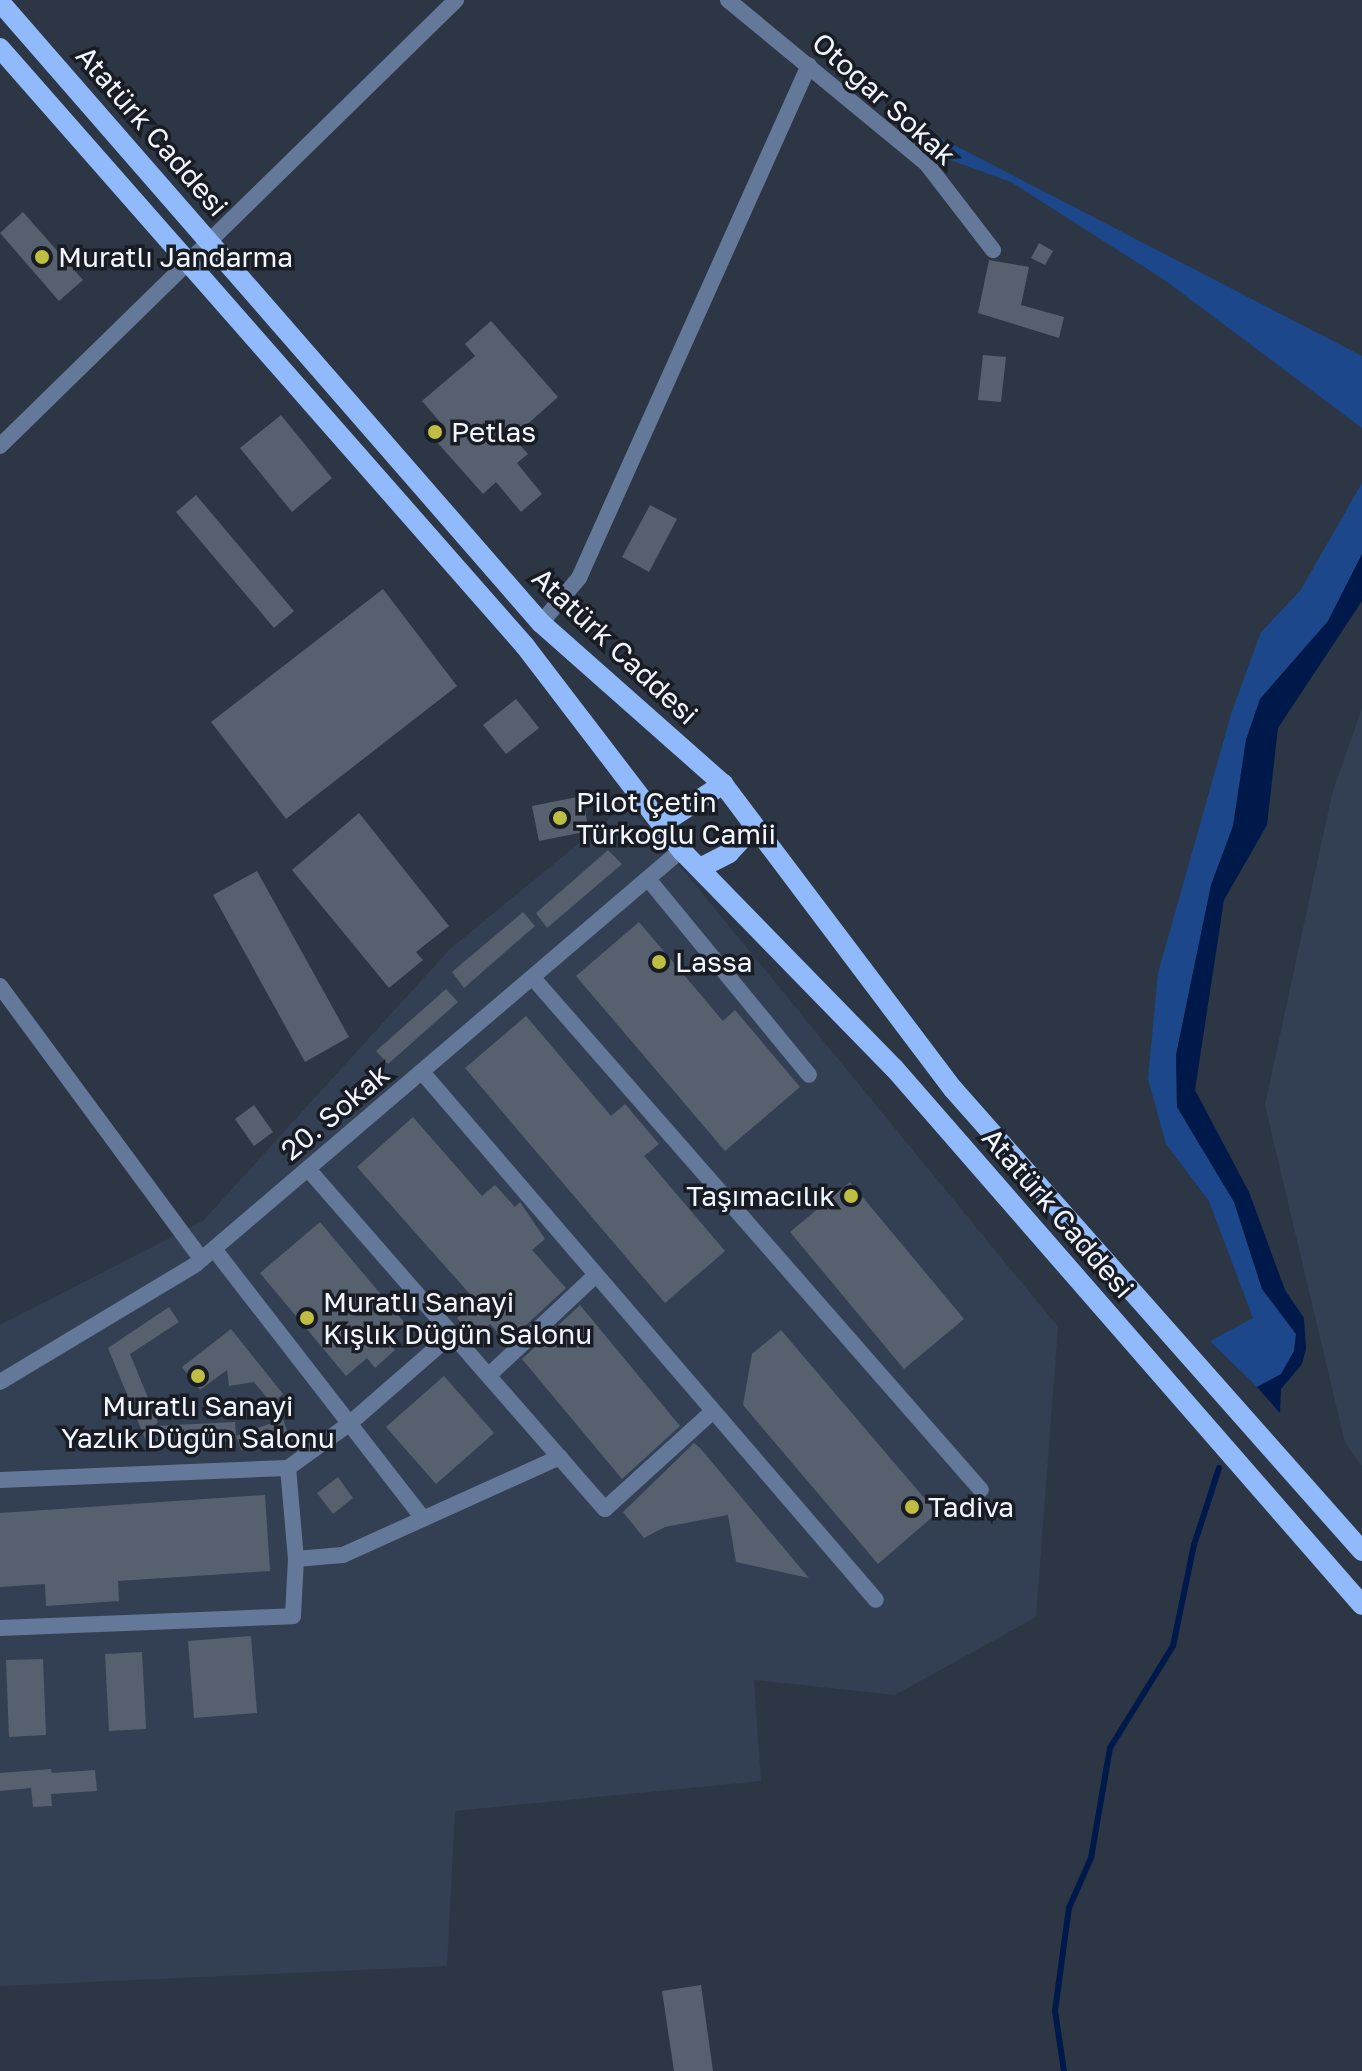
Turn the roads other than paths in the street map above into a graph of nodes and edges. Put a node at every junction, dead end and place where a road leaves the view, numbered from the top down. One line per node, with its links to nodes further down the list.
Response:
1 (456, 0): 6 (street)
2 (728, 0): 5 (street, Otogar Sokak)
3 (0, 2): 6 (main road, Atatürk Caddesi)
4 (0, 48): 8 (main road, Atatürk Caddesi)
5 (809, 65): 7 (street, Otogar Sokak); 10 (street)
6 (213, 243): 8 (street); 10 (main road, Atatürk Caddesi)
7 (993, 250)
8 (190, 265): 9 (street); 12 (main road, Atatürk Caddesi)
9 (0, 446)
10 (541, 623): 11 (main road, Atatürk Caddesi)
11 (723, 784): 12 (main road); 13 (main road, Atatürk Caddesi)
12 (663, 823): 14 (main road, Atatürk Caddesi)
13 (754, 826): 15 (main road); 34 (main road, Atatürk Caddesi)
14 (681, 850): 15 (main road, Atatürk Caddesi); 16 (street, 20. Sokak)
15 (700, 868): 37 (main road, Atatürk Caddesi)
16 (649, 880): 17 (street, 20. Sokak); 20 (street)
17 (533, 978): 19 (street, 20. Sokak); 32 (street)
18 (0, 986): 22 (street)
19 (422, 1072): 21 (street, 20. Sokak); 23 (street)
20 (809, 1075)
21 (308, 1169): 22 (street, 20. Sokak); 24 (street)
22 (208, 1254): 26 (street, 20. Sokak); 28 (street)
23 (596, 1275): 25 (street); 27 (street)
24 (452, 1334): 25 (street); 28 (street)
25 (489, 1375): 29 (street)
26 (0, 1382)
27 (711, 1413): 29 (street); 36 (street)
28 (349, 1424): 30 (street); 33 (street)
29 (560, 1457): 33 (street)
30 (288, 1468): 31 (street); 35 (street)
31 (0, 1480)
32 (981, 1490)
33 (423, 1518): 35 (street)
34 (1362, 1551)
35 (296, 1559): 38 (street)
36 (876, 1600)
37 (1362, 1605)
38 (0, 1628)

